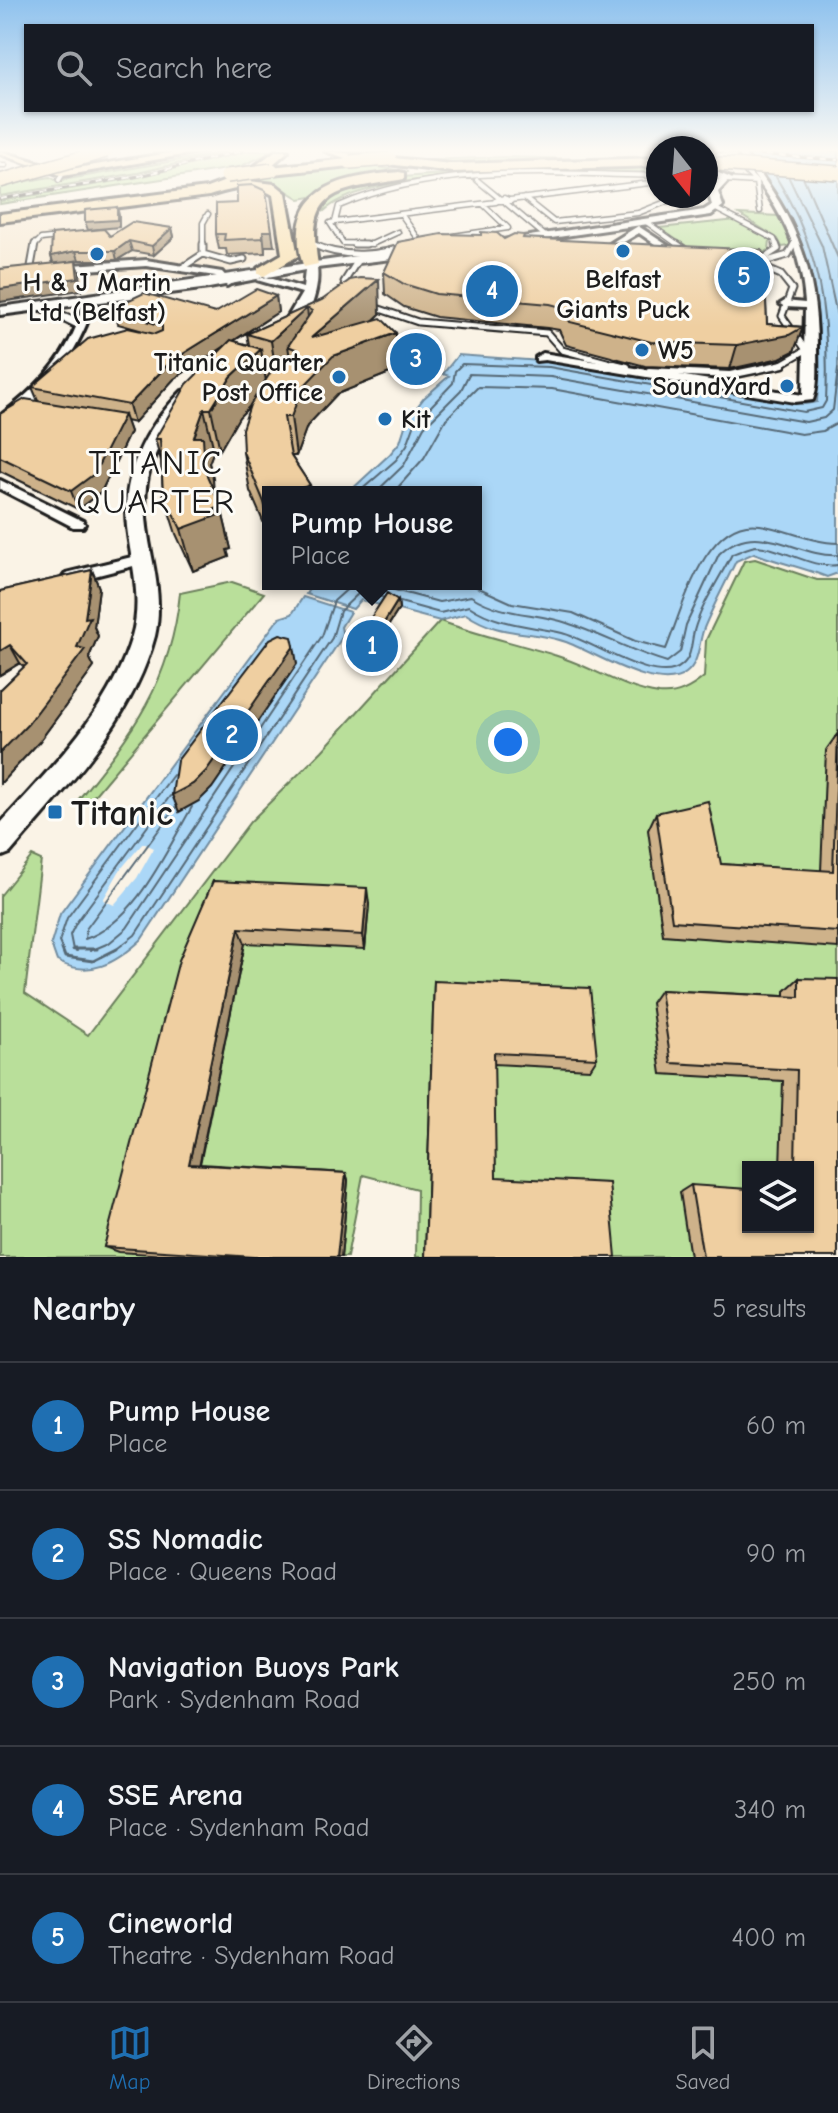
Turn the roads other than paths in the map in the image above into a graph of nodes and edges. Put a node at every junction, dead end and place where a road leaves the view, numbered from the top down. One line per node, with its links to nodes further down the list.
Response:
1 (41, 210): 13 (highway)
2 (285, 210): 39 (highway)
3 (310, 210): 30 (highway)
4 (338, 210): 16 (lane)
5 (437, 210): 15 (lane)
6 (489, 210): 22 (lane)
7 (516, 210): 19 (lane)
8 (540, 210): 9 (lane)
9 (646, 210)
10 (713, 210): 17 (street)
11 (717, 210): 33 (lane)
12 (779, 210): 21 (street)
13 (0, 213)
14 (208, 214): 25 (lane)
15 (401, 214): 16 (lane); 30 (lane)
16 (335, 222): 18 (lane)
17 (641, 226): 19 (street); 24 (street); 27 (street); 27 (lane)
18 (398, 232)
19 (544, 235): 22 (street)
20 (68, 237): 35 (lane)
21 (796, 240): 33 (lane); 45 (street)
22 (441, 245): 32 (street)
23 (587, 252): 24 (lane)
24 (599, 253): 26 (lane)
25 (203, 254): 29 (lane); 34 (lane)
26 (617, 257)
27 (680, 257): 28 (lane)
28 (666, 258)
29 (244, 259)
30 (310, 260): 31 (highway); 32 (street); 39 (street); 39 (street)
31 (335, 261): 32 (street)
32 (357, 262): 42 (lane)
33 (750, 263): 43 (lane)
34 (183, 267): 35 (street); 38 (street)
35 (30, 272): 36 (street)
36 (15, 274)
37 (263, 276): 38 (street); 39 (highway); 39 (street)
38 (223, 280): 39 (street); 41 (street)
39 (300, 289): 50 (street)
40 (374, 298): 43 (lane)
41 (90, 299): 44 (street); 47 (street)
42 (355, 300)
43 (785, 304): 45 (street)
44 (38, 306): 46 (street); 47 (street)
45 (812, 306): 52 (street)
46 (0, 311)
47 (81, 325): 51 (street)
48 (291, 337): 50 (lane)
49 (88, 340): 51 (street)
50 (276, 340)
51 (75, 341): 54 (street)
52 (540, 359)
53 (205, 380): 59 (street)
54 (19, 408): 55 (street); 56 (street)
55 (39, 411)
56 (0, 422)
57 (0, 484): 58 (street)
58 (78, 524)
59 (144, 559): 60 (street); 61 (street)
60 (59, 580)
61 (0, 844)

